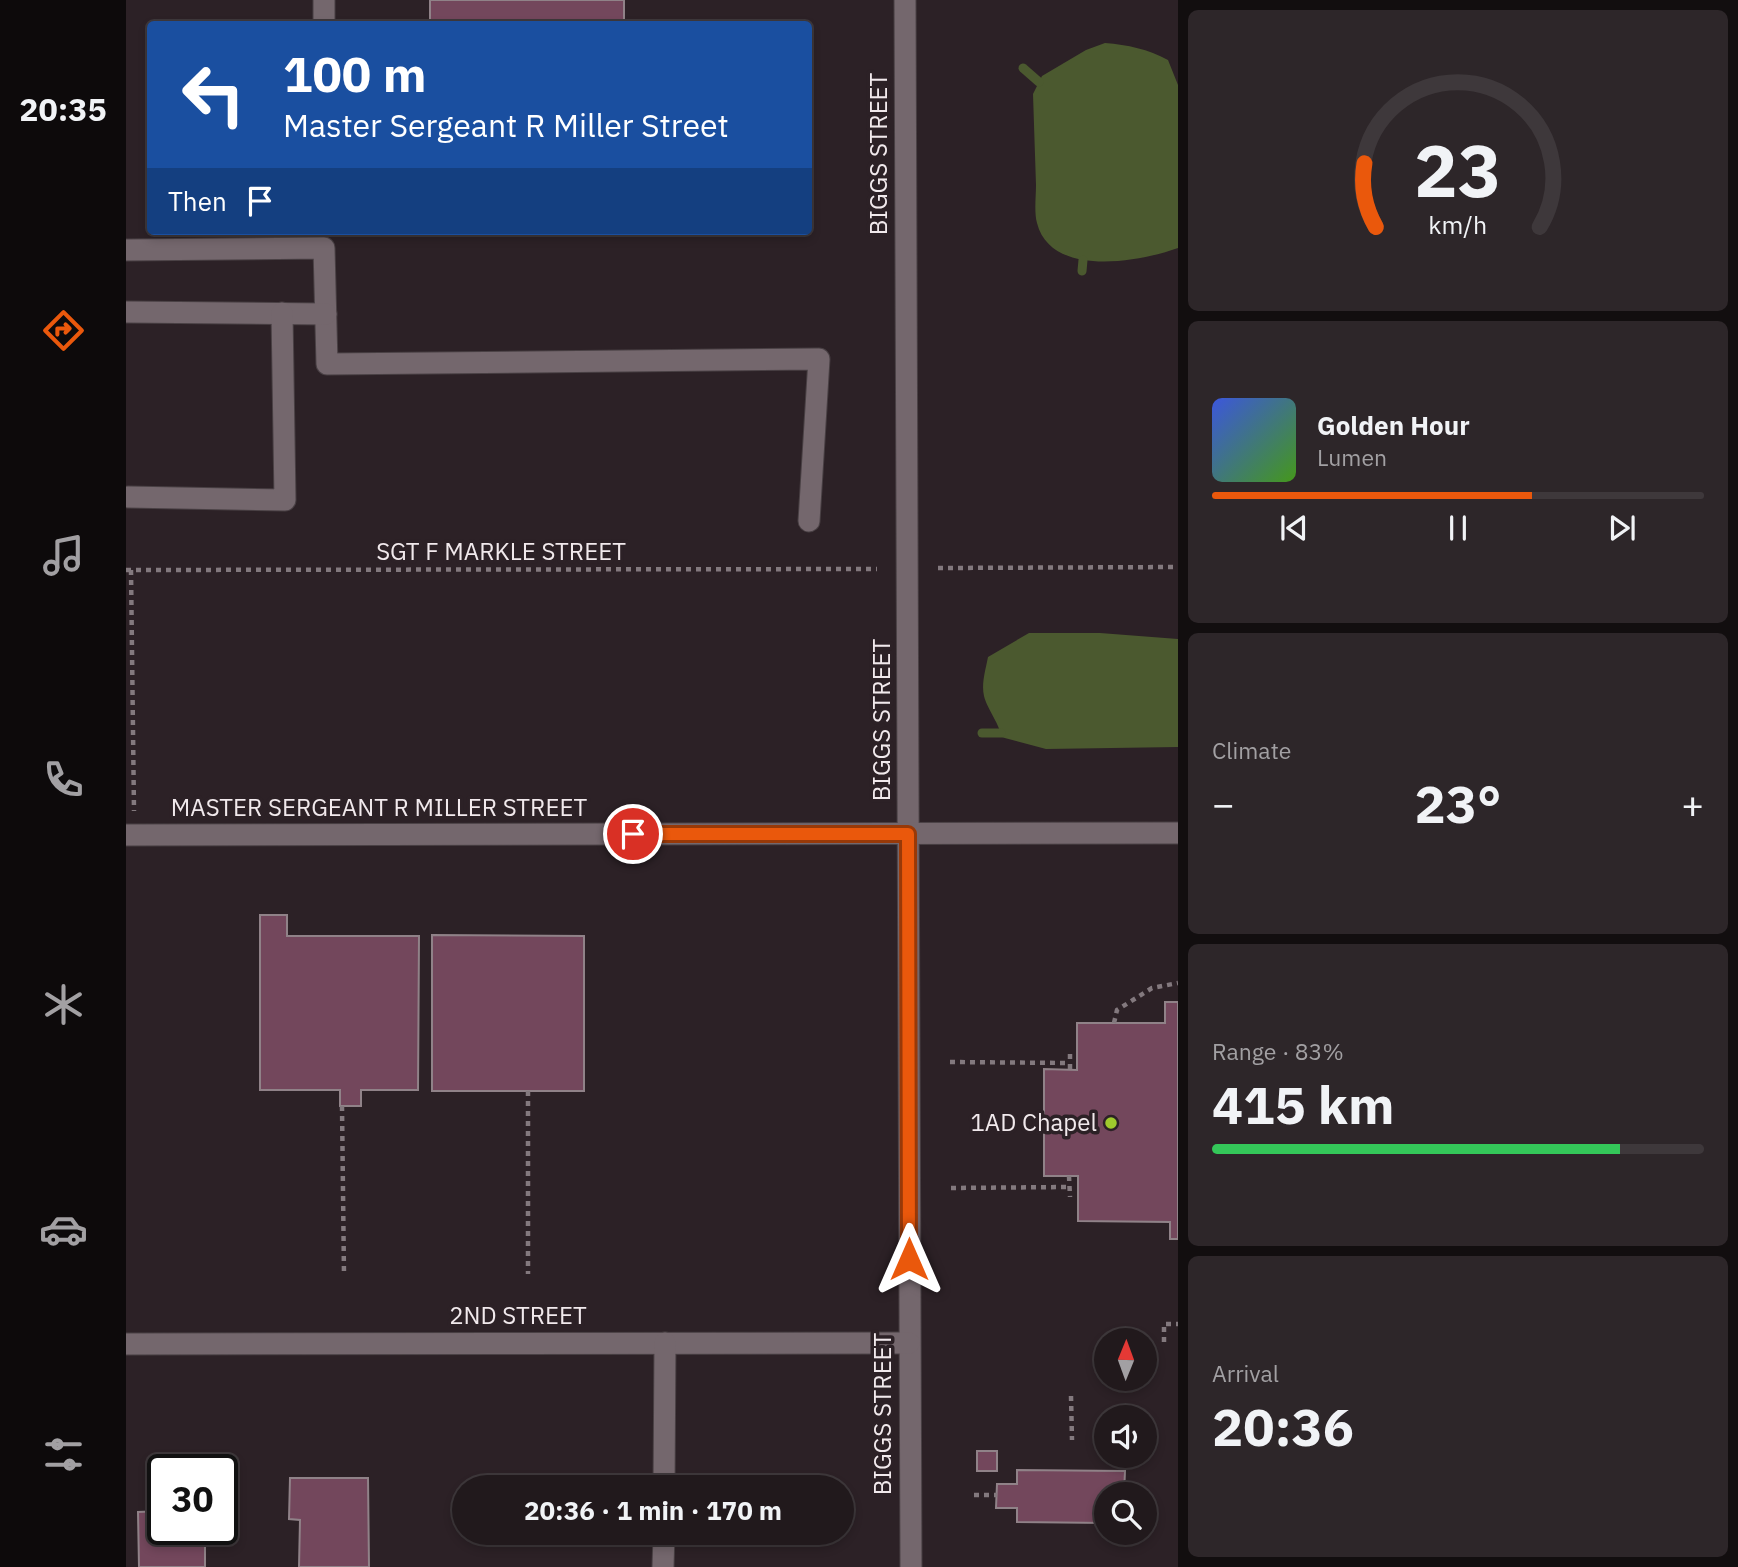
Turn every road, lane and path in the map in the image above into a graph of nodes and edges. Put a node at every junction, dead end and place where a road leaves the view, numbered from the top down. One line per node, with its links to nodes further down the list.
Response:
1 (324, 0): 3 (street)
2 (905, 0): 21 (street, BIGGS STREET)
3 (324, 21)
4 (324, 240): 5 (street); 8 (street)
5 (126, 250)
6 (126, 312): 7 (street)
7 (282, 313): 8 (street); 9 (street)
8 (326, 314): 10 (street)
9 (128, 497)
10 (809, 521)
11 (938, 568): 12 (path)
12 (1178, 568)
13 (877, 569): 14 (path, SGT F MARKLE STREET)
14 (129, 570): 15 (path)
15 (129, 672): 17 (path)
16 (126, 755): 17 (path)
17 (133, 755): 19 (path)
18 (126, 788): 19 (path)
19 (133, 788): 22 (path)
20 (1178, 833): 21 (street, MASTER SERGEANT R MILLER STREET)
21 (908, 834): 22 (street, MASTER SERGEANT R MILLER STREET); 40 (street, BIGGS STREET)
22 (130, 835)
23 (1178, 983): 24 (path)
24 (1114, 1023)
25 (1070, 1054): 27 (path)
26 (950, 1062): 27 (path)
27 (1070, 1063): 28 (path)
28 (1070, 1070)
29 (528, 1091): 35 (path)
30 (342, 1106): 36 (path)
31 (1069, 1176): 32 (path)
32 (1070, 1187): 33 (path); 34 (path)
33 (951, 1188)
34 (1070, 1197)
35 (528, 1274)
36 (344, 1275)
37 (1178, 1324): 38 (path)
38 (1164, 1342)
39 (665, 1343): 40 (street, 2ND STREET); 41 (street, 2ND STREET); 44 (street)
40 (909, 1343): 49 (street, BIGGS STREET)
41 (126, 1344)
42 (1071, 1396): 43 (path)
43 (1072, 1440)
44 (664, 1475)
45 (974, 1494): 46 (path)
46 (997, 1494)
47 (664, 1545): 48 (street)
48 (663, 1567)
49 (911, 1567)

